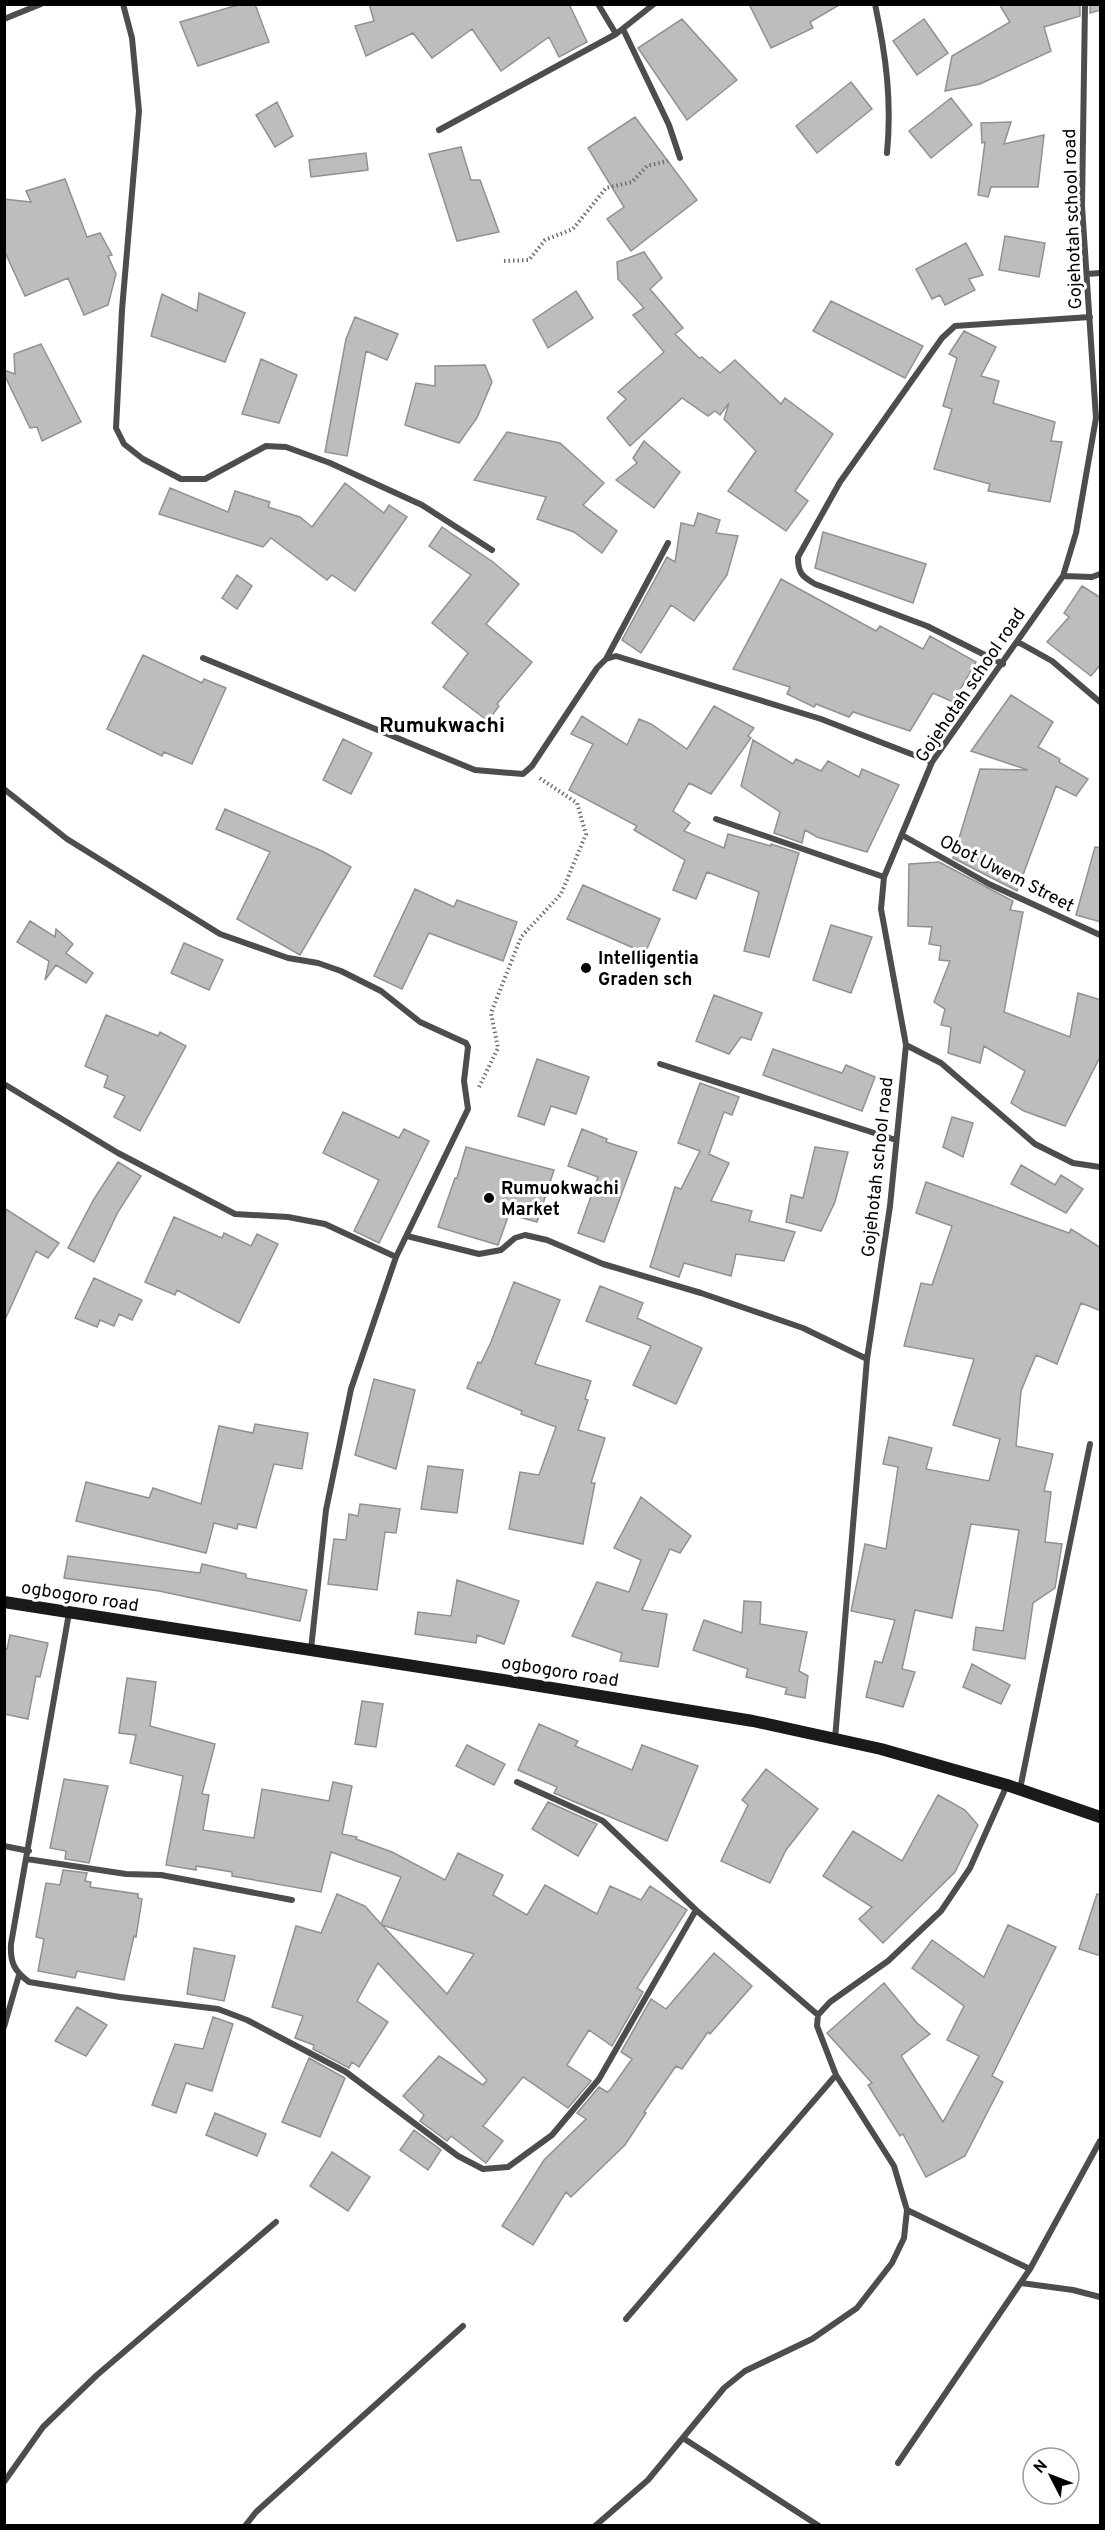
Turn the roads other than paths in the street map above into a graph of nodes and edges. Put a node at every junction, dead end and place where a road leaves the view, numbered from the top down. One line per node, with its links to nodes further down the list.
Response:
1 (41, 4): 7 (street)
2 (123, 4): 17 (street)
3 (598, 4): 9 (street)
4 (654, 4): 8 (street)
5 (875, 4): 11 (street)
6 (1085, 4): 14 (street, Gojehotah school road)
7 (4, 19)
8 (622, 29): 9 (street); 12 (street)
9 (616, 34): 10 (street)
10 (439, 130)
11 (887, 153)
12 (680, 158)
13 (1101, 273): 14 (street)
14 (1087, 274): 15 (street, Gojehotah school road)
15 (1090, 317): 19 (street, Gojehotah school road); 23 (street)
16 (668, 543): 22 (street)
17 (492, 550)
18 (1101, 574): 19 (street)
19 (1063, 576): 20 (street, Gojehotah school road)
20 (1018, 642): 23 (street, Gojehotah school road); 24 (street)
21 (202, 658): 22 (street)
22 (606, 659): 25 (street)
23 (1003, 664): 25 (street, Gojehotah school road)
24 (1101, 702)
25 (932, 762): 28 (street, Gojehotah school road)
26 (4, 789): 36 (street)
27 (716, 819): 29 (street)
28 (902, 835): 29 (street, Gojehotah school road); 30 (street, Obot Uwem Street)
29 (884, 877): 31 (street, Gojehotah school road)
30 (1101, 935)
31 (906, 1045): 34 (street, Gojehotah school road); 35 (street)
32 (660, 1064): 34 (street)
33 (4, 1084): 37 (street)
34 (896, 1140): 38 (street, Gojehotah school road)
35 (1101, 1167)
36 (407, 1236): 37 (street); 38 (street)
37 (396, 1257): 42 (street)
38 (867, 1359): 43 (street, Gojehotah school road)
39 (1090, 1444): 46 (street)
40 (4, 1602): 41 (street, ogbogoro road)
41 (69, 1612): 42 (street, ogbogoro road); 49 (street)
42 (311, 1650): 43 (street, ogbogoro road)
43 (835, 1739): 45 (street, ogbogoro road)
44 (517, 1782): 52 (street)
45 (1007, 1785): 46 (street, ogbogoro road); 54 (street)
46 (1020, 1789): 47 (street, ogbogoro road)
47 (1101, 1817)
48 (4, 1846): 49 (street)
49 (29, 1851): 50 (street)
50 (27, 1859): 51 (street); 53 (street)
51 (292, 1900)
52 (696, 1910): 53 (street); 54 (street)
53 (19, 1975): 55 (street)
54 (818, 2015): 56 (street)
55 (4, 2027)
56 (836, 2075): 58 (street); 63 (street)
57 (1101, 2141): 60 (street)
58 (908, 2210): 60 (street); 65 (street)
59 (276, 2222): 67 (street)
60 (1030, 2269): 61 (street)
61 (1021, 2283): 62 (street); 66 (street)
62 (1101, 2297)
63 (626, 2319)
64 (463, 2326): 69 (street)
65 (683, 2438): 68 (street); 70 (street)
66 (898, 2463)
67 (4, 2482)
68 (600, 2524)
69 (246, 2526)
70 (819, 2526)

